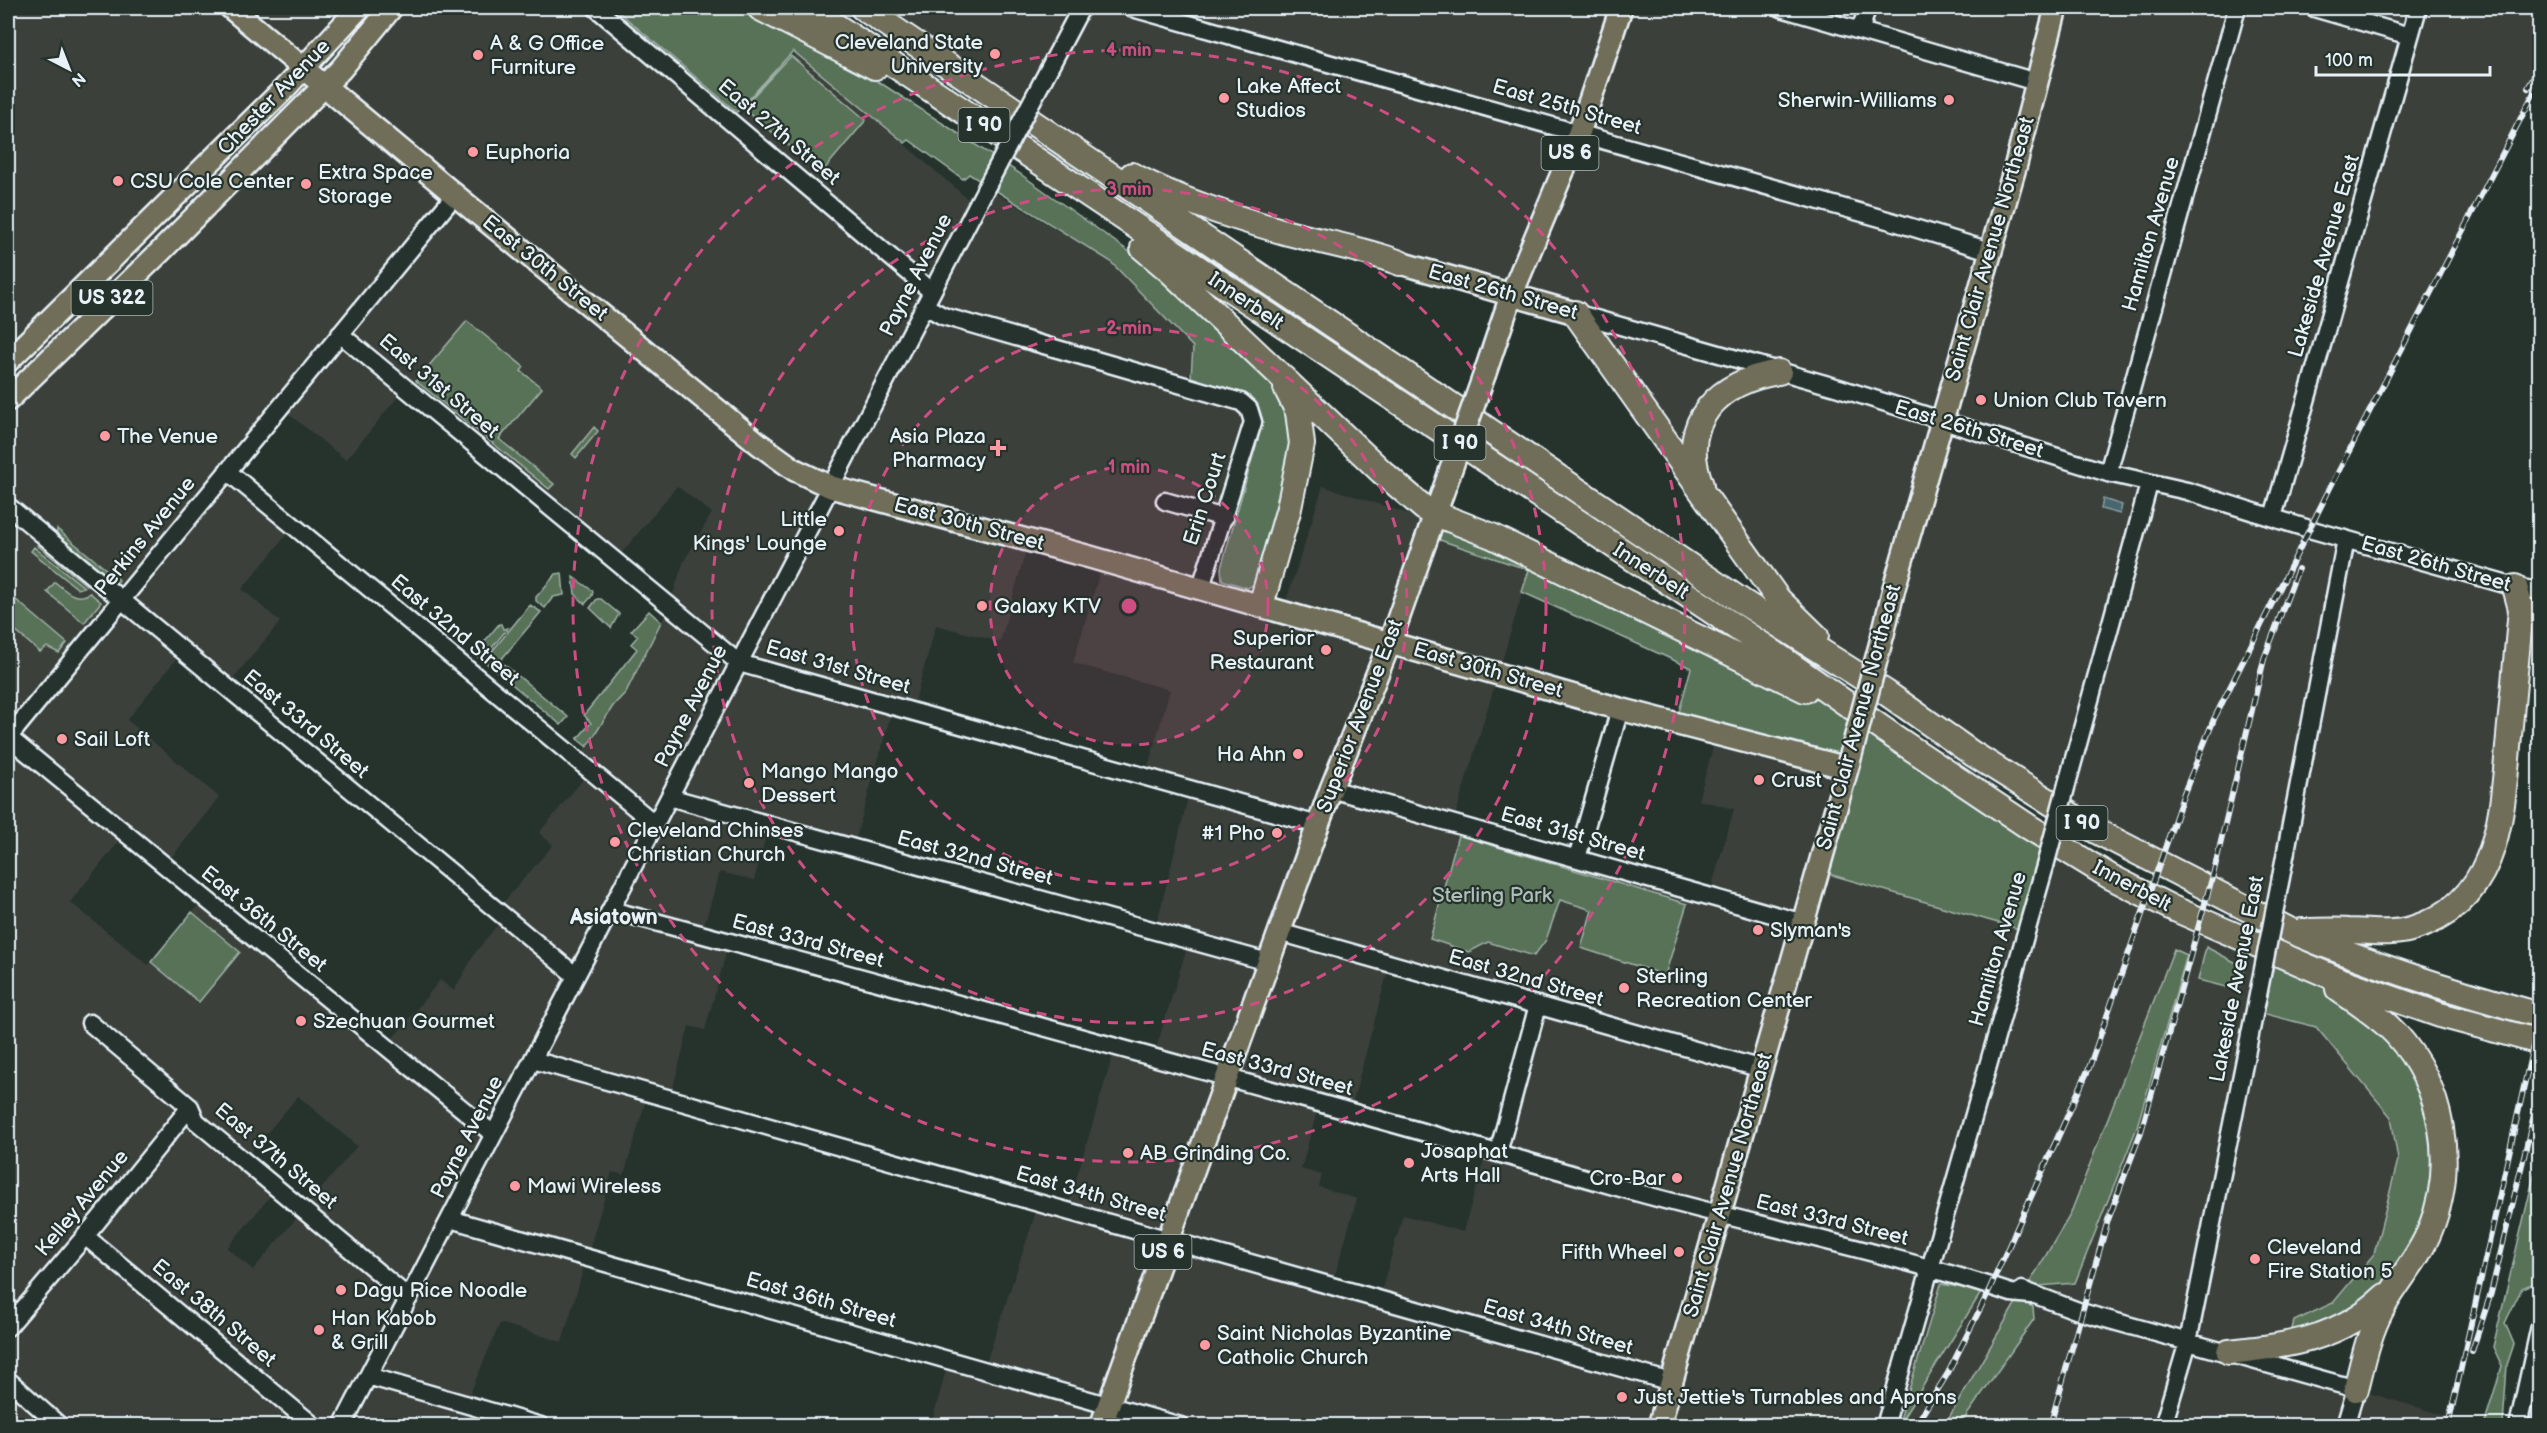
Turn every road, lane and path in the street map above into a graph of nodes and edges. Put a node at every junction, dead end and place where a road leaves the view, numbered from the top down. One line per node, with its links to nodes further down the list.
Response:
1 (231, 8): 21 (main road, East 30th Street)
2 (359, 8): 21 (main road, Chester Avenue / US 322)
3 (391, 8): 23 (main road, Chester Avenue / US 322)
4 (596, 8): 32 (street, East 27th Street)
5 (760, 8): 24 (highway)
6 (809, 8): 24 (highway, Innerbelt / I 90)
7 (863, 8): 18 (highway, Innerbelt / I 90)
8 (872, 8): 18 (highway)
9 (1081, 8): 32 (street, Payne Avenue, bridge)
10 (1132, 8): 26 (street, East 25th Street)
11 (1621, 8): 26 (main road, Superior Avenue East / US 6)
12 (1781, 8): 19 (street)
13 (1867, 8): 19 (street)
14 (2056, 8): 22 (main road, Saint Clair Avenue Northeast)
15 (2237, 8): 42 (street, Hamilton Avenue)
16 (2314, 8): 20 (street)
17 (2418, 8): 20 (street, Lakeside Avenue East)
18 (893, 27): 25 (highway, Innerbelt / I 90)
19 (1861, 29): 22 (street)
20 (2410, 36): 50 (street, Lakeside Avenue East)
21 (303, 68): 23 (main road, East 30th Street); 35 (main road, Chester Avenue / US 322)
22 (2036, 82): 29 (main road, Saint Clair Avenue Northeast)
23 (323, 85): 28 (main road, East 30th Street); 38 (main road, Chester Avenue / US 322)
24 (944, 97): 27 (highway, Innerbelt / I 90)
25 (1045, 128): 30 (highway); 59 (highway, Innerbelt / I 90)
26 (1579, 133): 29 (street, East 25th Street); 31 (main road, Superior Avenue East / US 6)
27 (1024, 153): 37 (highway); 61 (highway, Innerbelt / I 90)
28 (455, 195): 34 (street, Perkins Avenue); 44 (main road, East 30th Street)
29 (1990, 251): 39 (main road, Saint Clair Avenue Northeast)
30 (1400, 262): 31 (main road, East 26th Street)
31 (1511, 296): 33 (main road, East 26th Street); 48 (main road, Superior Avenue East / US 6, bridge)
32 (928, 299): 40 (street, East 27th Street); 44 (street, Payne Avenue)
33 (1575, 313): 36 (street, East 26th Street); 45 (highway)
34 (340, 334): 41 (street, Perkins Avenue); 58 (street, East 31st Street)
35 (8, 361)
36 (1779, 372): 39 (street, East 26th Street); 45 (highway)
37 (1277, 373): 48 (highway); 56 (highway)
38 (8, 400)
39 (1942, 421): 42 (street, East 26th Street); 63 (main road, Saint Clair Avenue Northeast, bridge)
40 (1253, 422): 49 (street, Erin Court)
41 (227, 471): 55 (street, Perkins Avenue); 66 (street, East 32nd Street)
42 (2108, 473): 43 (street, East 26th Street)
43 (2149, 484): 50 (street, East 26th Street); 90 (street, Hamilton Avenue, bridge)
44 (831, 488): 53 (main road, East 30th Street); 58 (street, Payne Avenue)
45 (1706, 498): 59 (highway)
46 (1166, 501): 49 (street)
47 (8, 506): 55 (street, East 33rd Street)
48 (1436, 514): 57 (main road, Superior Avenue East / US 6); 61 (highway)
49 (1224, 518): 53 (street, Erin Court)
50 (2273, 518): 51 (street, East 26th Street)
51 (2346, 539): 52 (street, East 26th Street); 95 (street, Lakeside Avenue East, bridge)
52 (2515, 587): 54 (street, East 26th Street); 72 (highway)
53 (1200, 590): 56 (main road, East 30th Street)
54 (2540, 591)
55 (122, 600): 62 (street, Perkins Avenue); 75 (street, East 33rd Street)
56 (1261, 605): 57 (main road, East 30th Street)
57 (1390, 642): 60 (main road, East 30th Street); 64 (main road, Superior Avenue East / US 6)
58 (739, 663): 65 (street, Payne Avenue); 67 (street, East 31st Street)
59 (1885, 692): 72 (highway, Innerbelt / I 90)
60 (1620, 709): 63 (main road, East 30th Street); 68 (street)
61 (1893, 736): 74 (highway, Innerbelt / I 90)
62 (8, 738): 84 (street, East 36th Street)
63 (1848, 765): 70 (main road, Saint Clair Avenue Northeast)
64 (1331, 789): 67 (main road, Superior Avenue East / US 6); 68 (street, East 31st Street)
65 (669, 797): 66 (street, Payne Avenue); 73 (street, East 32nd Street)
66 (655, 824): 69 (street, Payne Avenue)
67 (1318, 825): 71 (main road, Superior Avenue East / US 6)
68 (1577, 858): 70 (street, East 31st Street)
69 (611, 910): 75 (street, Payne Avenue); 82 (street, East 33rd Street)
70 (1803, 923): 81 (main road, Saint Clair Avenue Northeast)
71 (1279, 932): 73 (main road, Superior Avenue East / US 6); 76 (street, East 32nd Street)
72 (2293, 932): 77 (highway, Innerbelt / I 90)
73 (1268, 962): 82 (main road, Superior Avenue East / US 6)
74 (2301, 965): 79 (highway, Innerbelt / I 90); 91 (highway)
75 (576, 976): 80 (street, Payne Avenue)
76 (1538, 1005): 81 (street, East 32nd Street); 85 (street)
77 (2539, 1015)
78 (90, 1023): 83 (street, East 37th Street)
79 (2540, 1042)
80 (533, 1060): 84 (street, Payne Avenue); 89 (street, East 34th Street)
81 (1762, 1069): 86 (main road, Saint Clair Avenue Northeast)
82 (1226, 1078): 85 (street, East 33rd Street); 89 (main road, Superior Avenue East / US 6)
83 (190, 1107): 88 (street, Kelley Avenue); 92 (street, East 37th Street)
84 (493, 1134): 87 (street, Payne Avenue)
85 (1498, 1153): 86 (street, East 33rd Street)
86 (1720, 1214): 90 (street, East 33rd Street); 99 (main road, Saint Clair Avenue Northeast)
87 (450, 1220): 92 (street, Payne Avenue); 101 (street, East 36th Street)
88 (85, 1236): 94 (street, Kelley Avenue); 103 (street, East 38th Street)
89 (1168, 1239): 99 (street, East 34th Street); 101 (main road, Superior Avenue East / US 6)
90 (1932, 1269): 95 (street, East 33rd Street); 109 (street, Hamilton Avenue)
91 (2396, 1286): 96 (highway); 100 (highway)
92 (409, 1298): 97 (street, Payne Avenue)
93 (2540, 1326): 112 (street)
94 (8, 1327)
95 (2188, 1342): 96 (street, East 33rd Street); 110 (street, Lakeside Avenue East)
96 (2229, 1352): 100 (street, East 33rd Street)
97 (368, 1376): 104 (street, Payne Avenue); 105 (street)
98 (8, 1380): 102 (street)
99 (1671, 1382): 108 (main road, Saint Clair Avenue Northeast)
100 (2356, 1389): 111 (street)
101 (1109, 1405): 106 (main road, Superior Avenue East / US 6); 107 (street, East 36th Street)
102 (60, 1425)
103 (314, 1425)
104 (342, 1425)
105 (541, 1425)
106 (1101, 1425)
107 (1181, 1425)
108 (1659, 1425)
109 (1885, 1425)
110 (2163, 1425)
111 (2345, 1425)
112 (2518, 1425)

